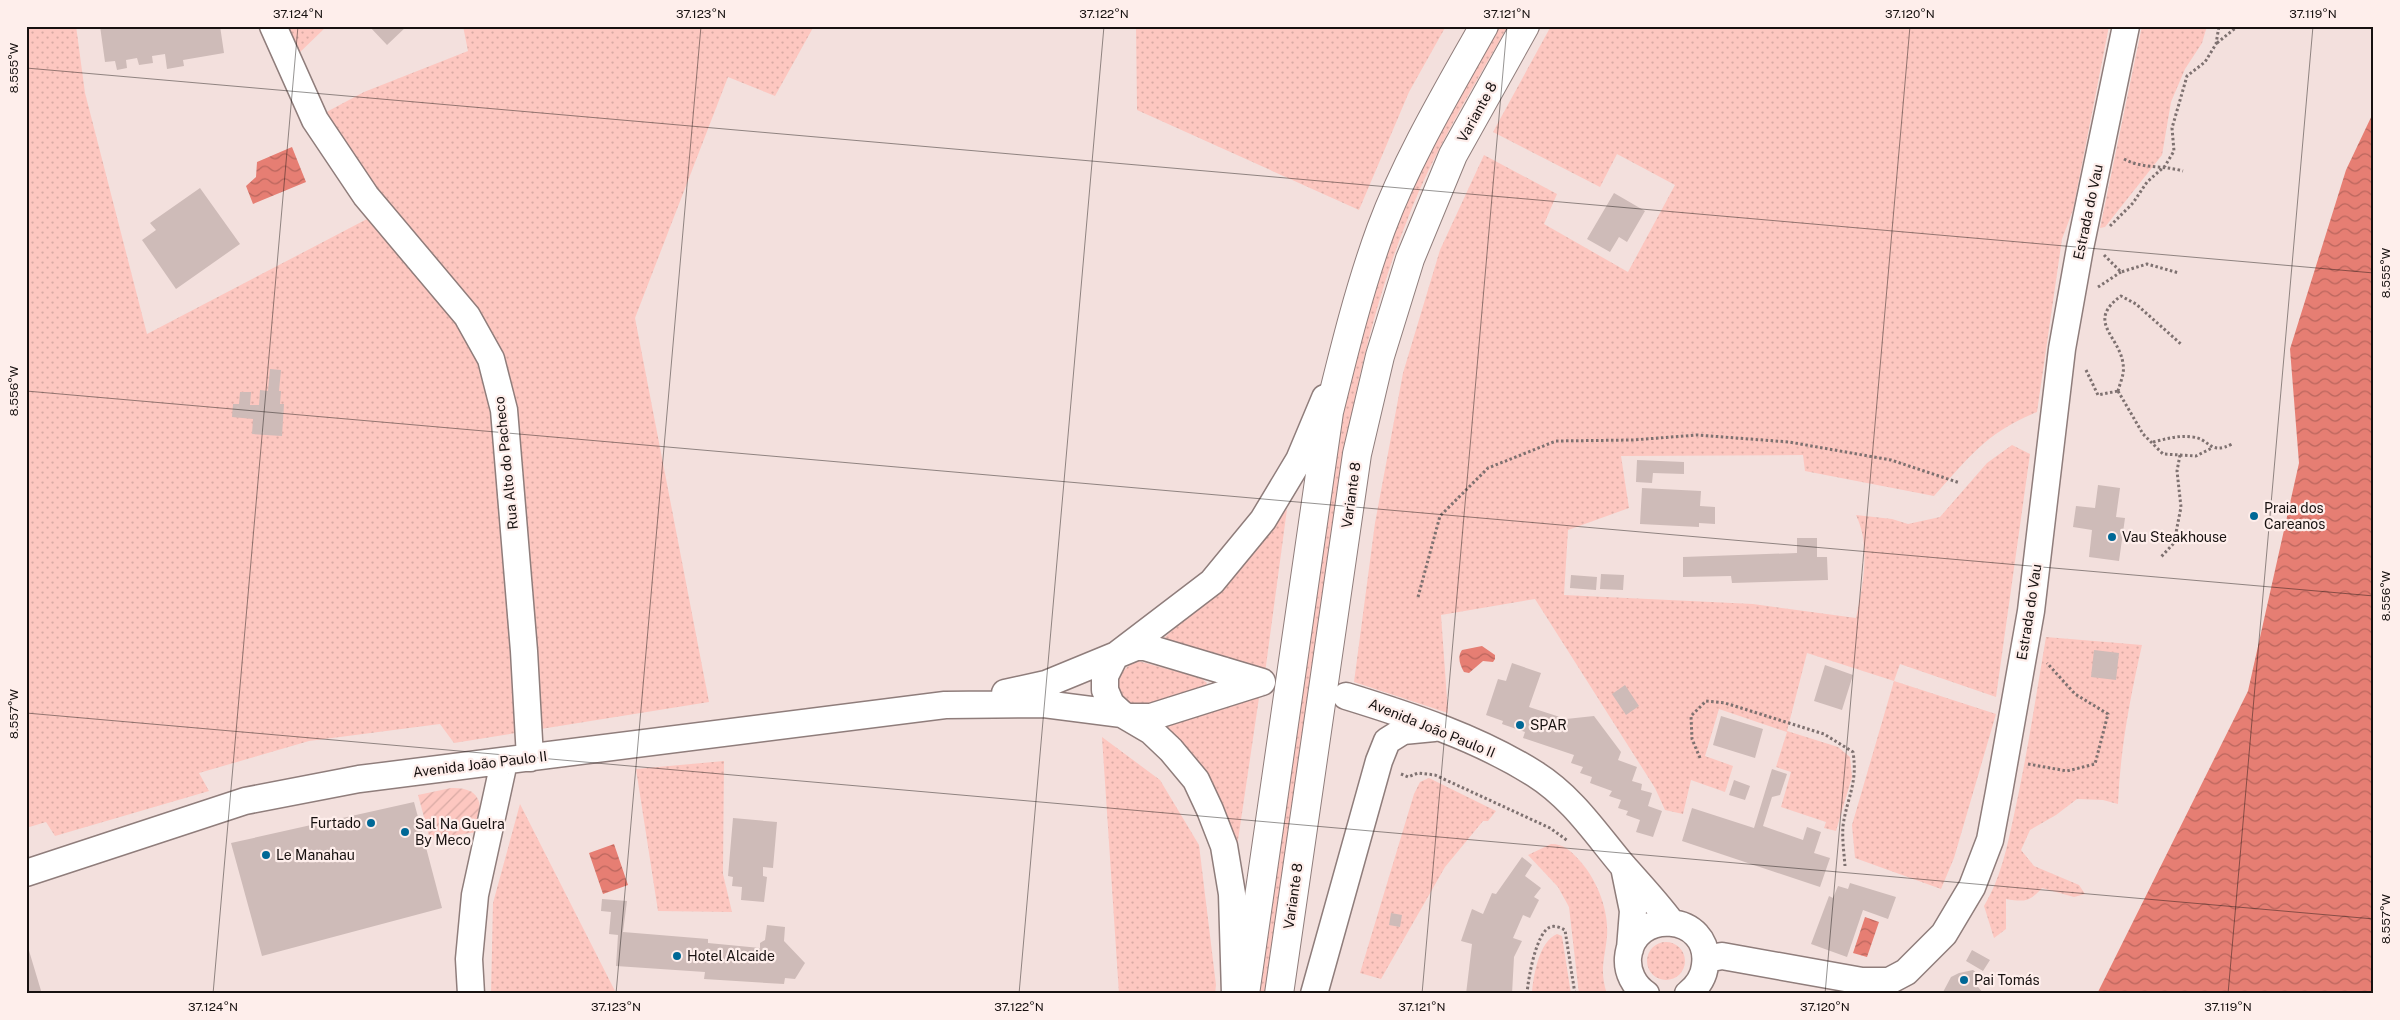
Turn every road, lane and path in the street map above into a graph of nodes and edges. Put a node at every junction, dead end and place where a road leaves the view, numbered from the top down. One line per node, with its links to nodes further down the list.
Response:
1 (273, 26): 30 (street, Rua Alto do Pacheco)
2 (1484, 26): 14 (main road)
3 (1525, 26): 46 (main road, Variante 8)
4 (2126, 26): 41 (street, Estrada do Vau)
5 (2219, 26): 7 (path)
6 (2238, 26): 7 (path)
7 (2216, 44): 9 (path)
8 (2121, 158): 9 (path)
9 (2165, 166): 10 (path); 11 (path)
10 (2183, 171)
11 (2107, 229)
12 (2099, 250): 13 (path)
13 (2179, 272)
14 (1351, 322): 25 (street); 45 (main road)
15 (2182, 345): 17 (path)
16 (2082, 363): 17 (path)
17 (2118, 391): 18 (path)
18 (2153, 442): 20 (path); 21 (path)
19 (2232, 444): 20 (path)
20 (2212, 448): 21 (path)
21 (2180, 455): 23 (path)
22 (1960, 484): 24 (path)
23 (2161, 557)
24 (1418, 597)
25 (1122, 652): 27 (street); 28 (street); 28 (street)
26 (2044, 660): 33 (path)
27 (945, 705): 28 (street); 30 (street, Avenida João Paulo II)
28 (1125, 715): 44 (street)
29 (1438, 728): 34 (street); 34 (street, Avenida João Paulo II); 36 (street, Avenida João Paulo II)
30 (530, 758): 32 (street, Avenida João Paulo II)
31 (1700, 758): 37 (path)
32 (504, 762): 38 (street, Avenida João Paulo II); 43 (street)
33 (2026, 764)
34 (1387, 766): 35 (path); 47 (street)
35 (1570, 842)
36 (1624, 866): 39 (street, Avenida João Paulo II); 40 (street)
37 (1845, 866)
38 (26, 873)
39 (1670, 922): 40 (street); 41 (street)
40 (1630, 949): 50 (street)
41 (1706, 960): 42 (street)
42 (1692, 992)
43 (471, 994)
44 (1235, 994)
45 (1245, 994)
46 (1279, 994)
47 (1314, 994)
48 (1527, 994): 49 (path)
49 (1575, 994)
50 (1646, 994)

